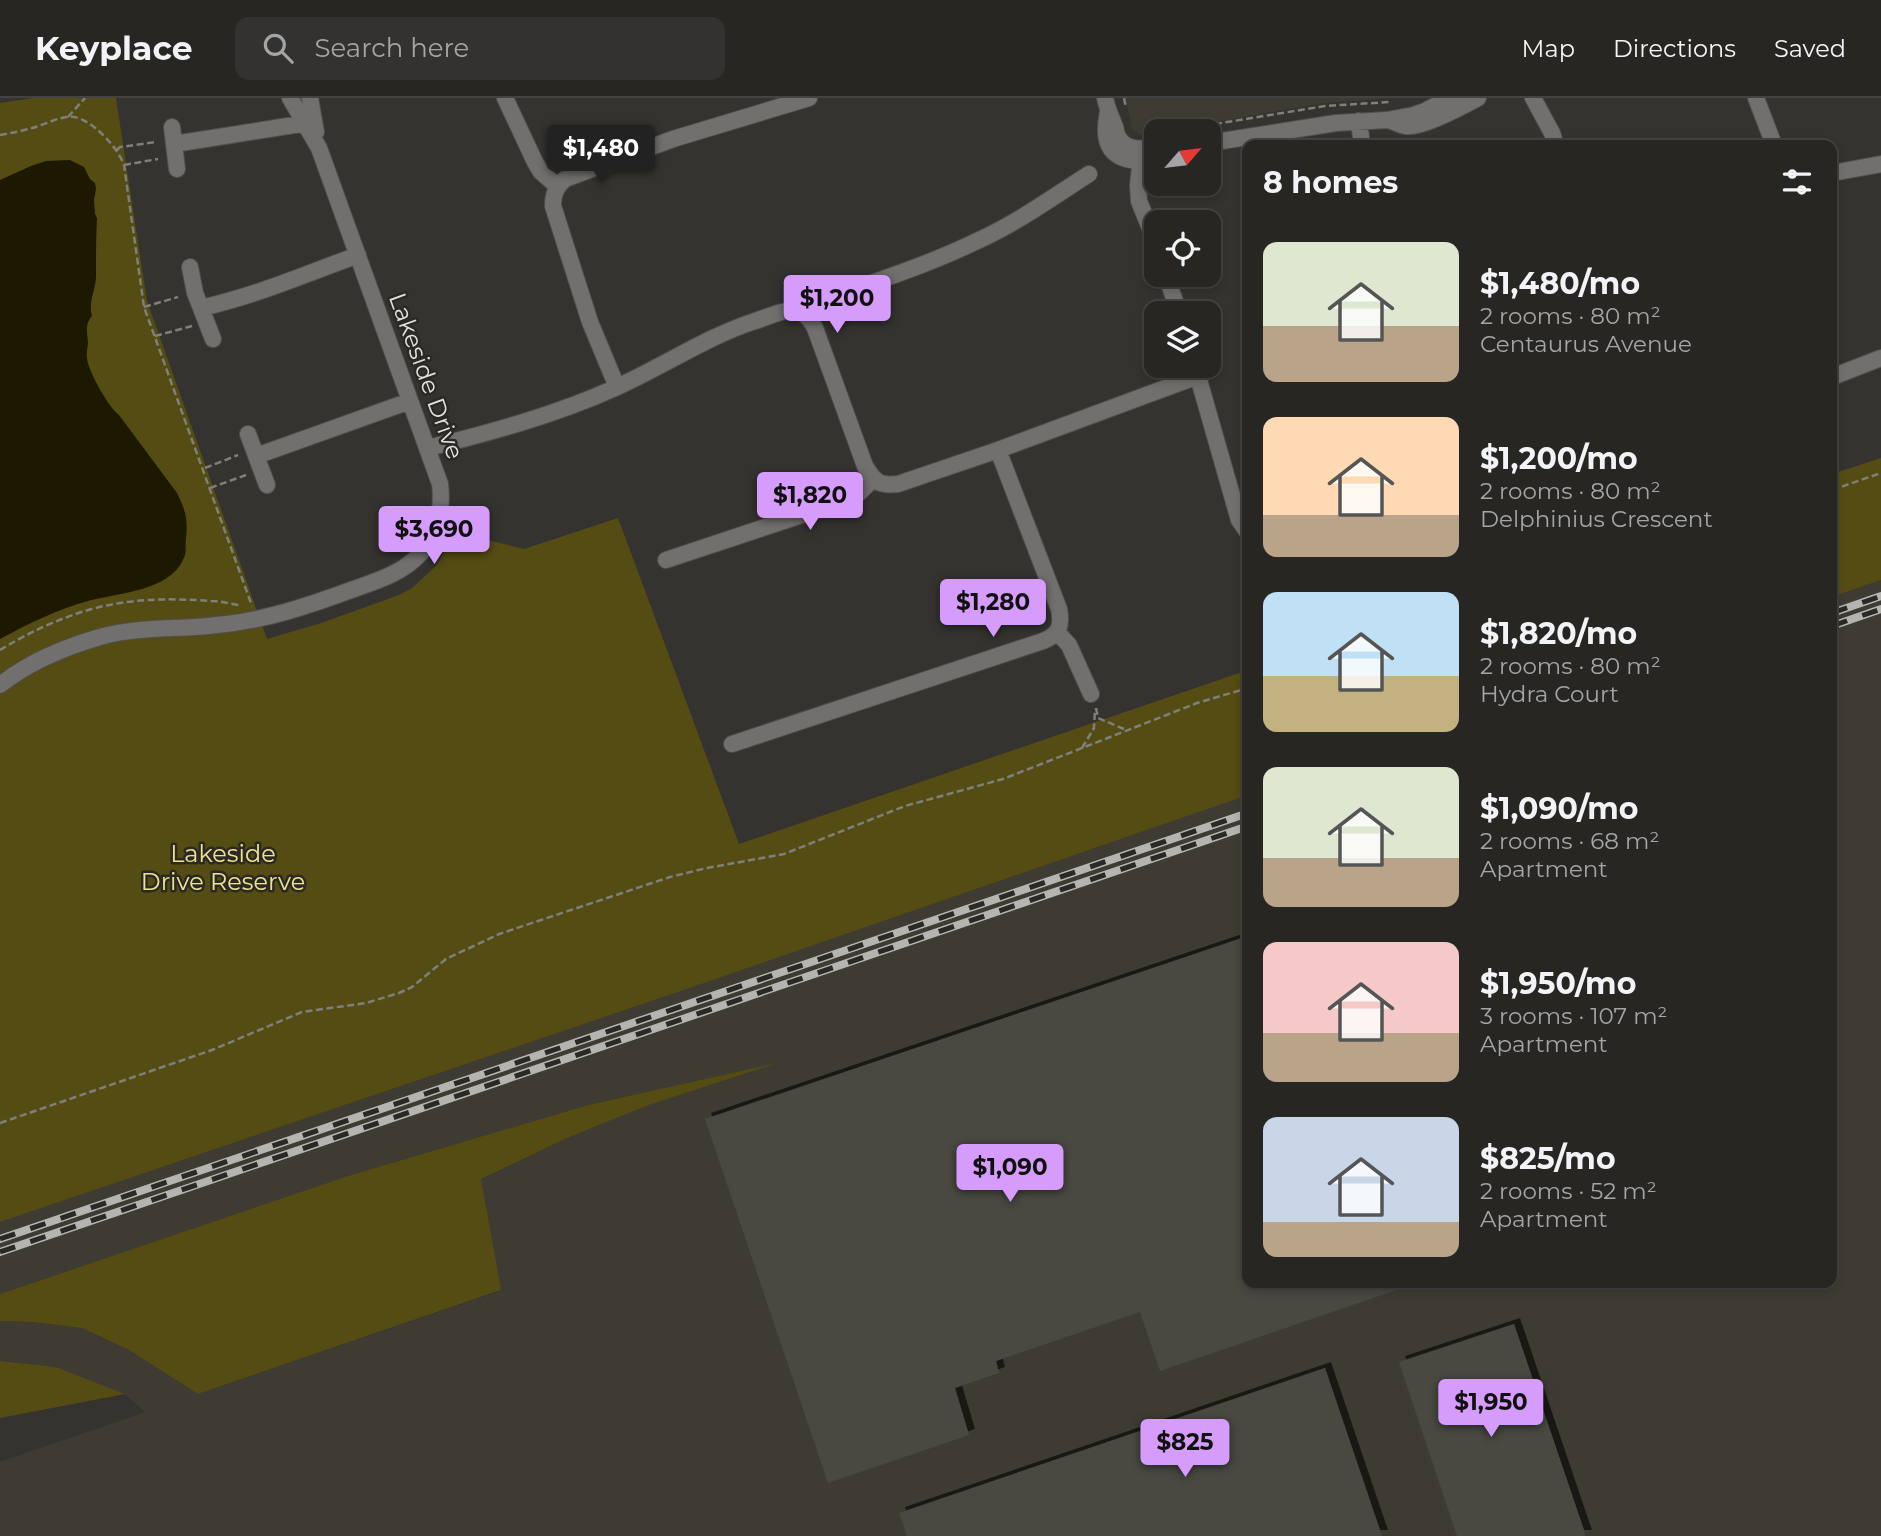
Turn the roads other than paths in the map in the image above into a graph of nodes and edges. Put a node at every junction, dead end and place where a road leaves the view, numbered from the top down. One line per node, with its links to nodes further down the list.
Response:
1 (290, 98): 12 (street, Lakeside Drive)
2 (310, 98): 12 (street, Lakeside Drive)
3 (505, 98): 23 (street)
4 (810, 98): 23 (street)
5 (1461, 98): 10 (street)
6 (1478, 98): 10 (street)
7 (1533, 98): 14 (street)
8 (1756, 98): 15 (street)
9 (1106, 105): 18 (street)
10 (1387, 120): 11 (street)
11 (1359, 121): 13 (street); 16 (street)
12 (309, 122): 17 (street); 25 (street, Lakeside Drive)
13 (1361, 140)
14 (1554, 140)
15 (1772, 140)
16 (1222, 141)
17 (174, 147)
18 (1144, 153)
19 (1881, 164): 21 (street)
20 (1144, 169): 24 (street)
21 (1837, 172)
22 (1089, 174): 28 (street)
23 (557, 186): 34 (street)
24 (1144, 214)
25 (358, 255): 27 (street); 35 (street, Lakeside Drive)
26 (190, 267): 27 (street)
27 (204, 315): 29 (street)
28 (808, 317): 34 (street); 38 (street)
29 (213, 339)
30 (1881, 358): 31 (street)
31 (1837, 375)
32 (1179, 378): 37 (street)
33 (1199, 378): 40 (street)
34 (617, 387): 36 (street)
35 (410, 401): 36 (street, Lakeside Drive); 39 (street)
36 (428, 448): 43 (street, Lakeside Drive)
37 (998, 450): 38 (street); 42 (street)
38 (873, 479): 41 (street)
39 (267, 485)
40 (1242, 525)
41 (666, 560)
42 (1057, 632): 44 (street); 45 (street)
43 (0, 685)
44 (1091, 694)
45 (732, 744)

